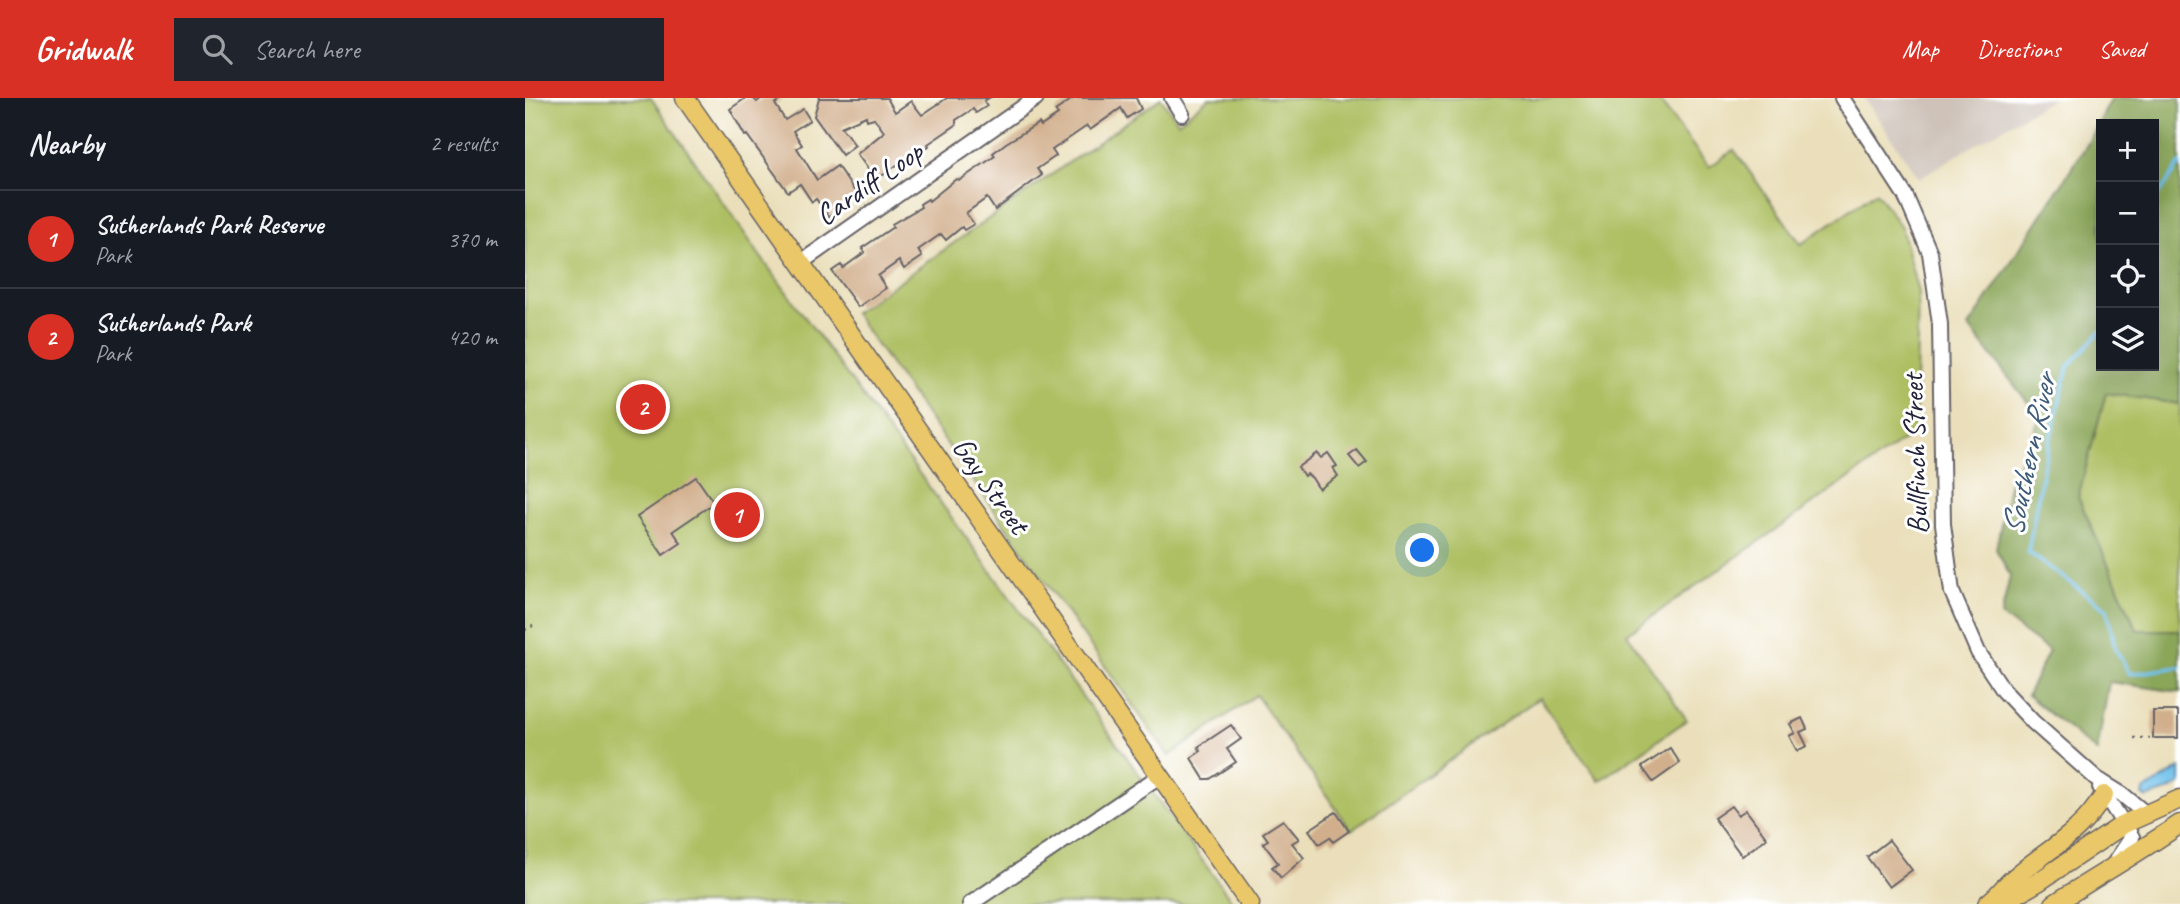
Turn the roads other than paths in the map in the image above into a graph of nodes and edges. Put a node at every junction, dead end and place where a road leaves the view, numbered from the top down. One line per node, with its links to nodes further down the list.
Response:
1 (685, 98): 6 (main road, Gay Street)
2 (1036, 98): 6 (street, Cardiff Loop)
3 (1171, 98): 5 (street)
4 (1842, 98): 8 (street, Bullfinch Street)
5 (1182, 114)
6 (800, 263): 7 (main road, Gay Street)
7 (1161, 775): 15 (street); 16 (main road, Gay Street)
8 (2100, 787): 10 (street, Bullfinch Street); 12 (street, Bullfinch Street); 17 (main road)
9 (2180, 799): 10 (main road)
10 (2147, 814): 12 (main road)
11 (2180, 815): 12 (main road)
12 (2124, 824): 14 (street); 18 (main road)
13 (2180, 824): 14 (main road)
14 (2110, 868): 19 (main road)
15 (970, 904)
16 (1250, 904)
17 (1987, 904)
18 (2000, 904)
19 (2054, 904)

